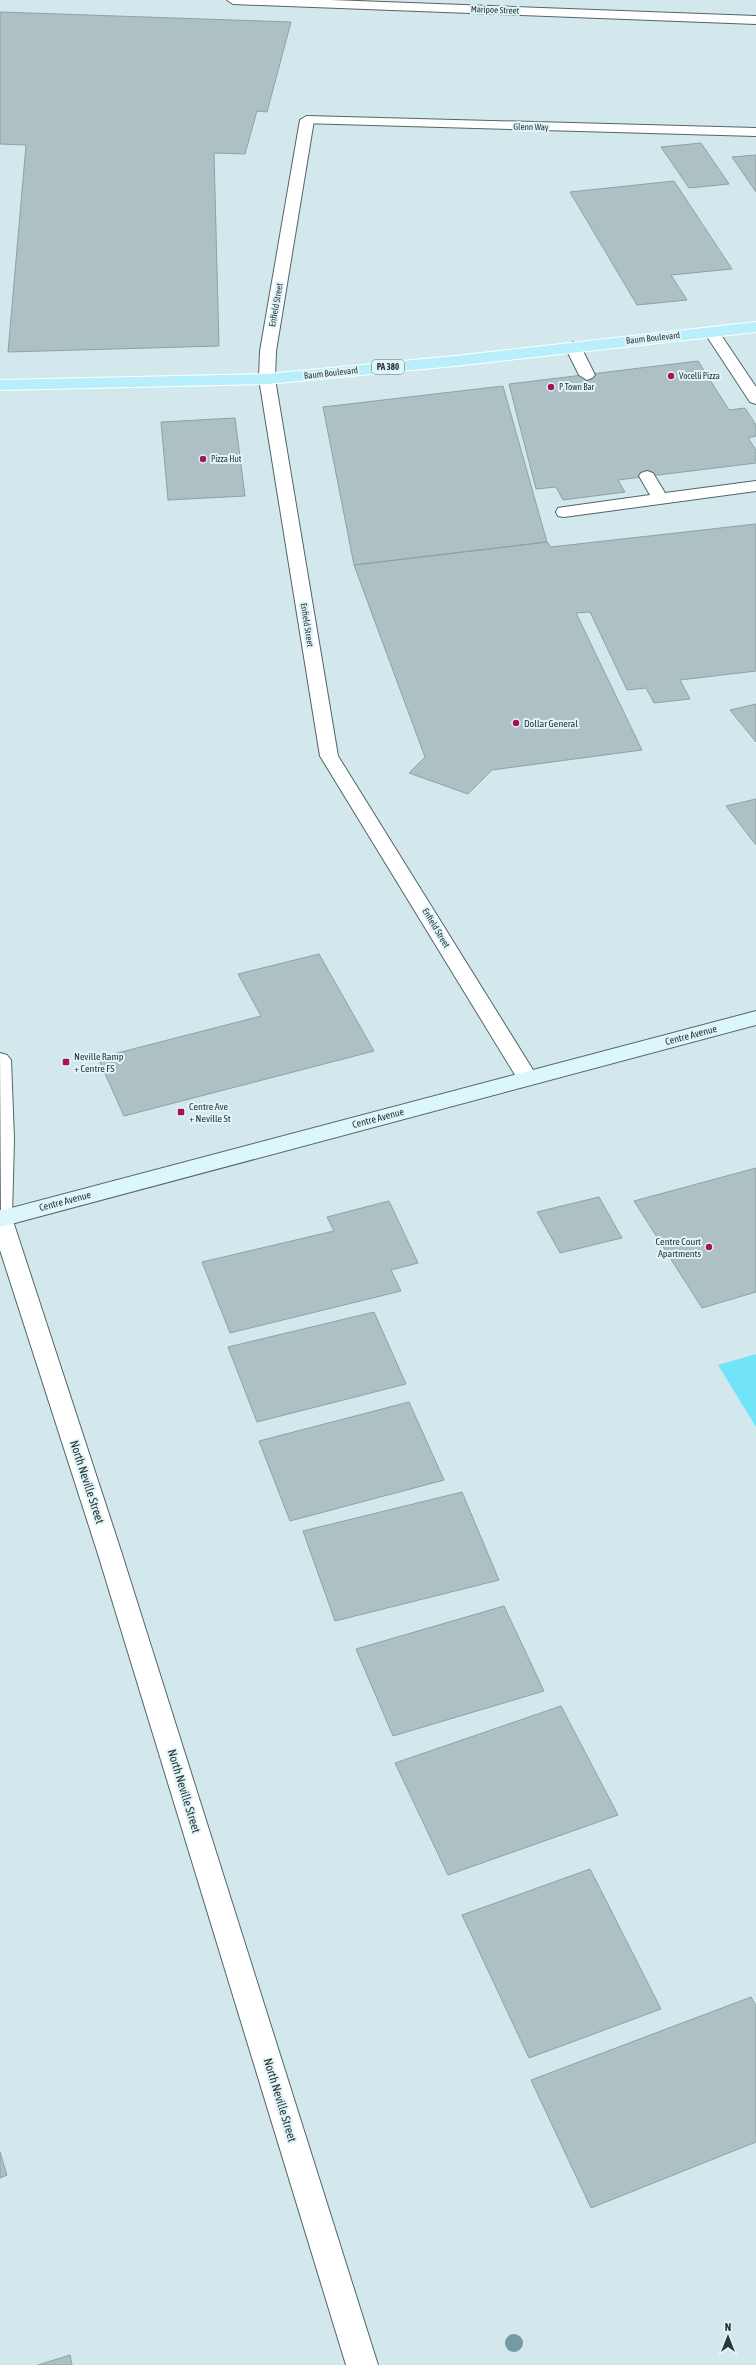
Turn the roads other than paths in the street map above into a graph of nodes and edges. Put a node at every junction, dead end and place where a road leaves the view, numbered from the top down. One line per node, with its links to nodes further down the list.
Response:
1 (233, 0): 2 (street, Maripoe Street)
2 (756, 20)
3 (307, 120): 4 (street, Glenn Way); 9 (street, Enfield Street)
4 (756, 132)
5 (756, 327): 6 (main road, Baum Boulevard / PA 380)
6 (712, 332): 7 (main road, Baum Boulevard / PA 380); 11 (street)
7 (573, 347): 8 (street); 9 (main road, Baum Boulevard / PA 380)
8 (588, 374)
9 (267, 379): 10 (main road, Baum Boulevard / PA 380); 18 (street, Enfield Street)
10 (0, 385)
11 (756, 399)
12 (647, 476): 14 (street)
13 (756, 486): 14 (street)
14 (660, 499): 15 (street)
15 (564, 512)
16 (756, 1018): 18 (main road, Centre Avenue)
17 (0, 1060): 19 (street, North Neville Street)
18 (527, 1078): 19 (main road, Centre Avenue)
19 (1, 1218): 20 (street, North Neville Street)
20 (362, 2365)

